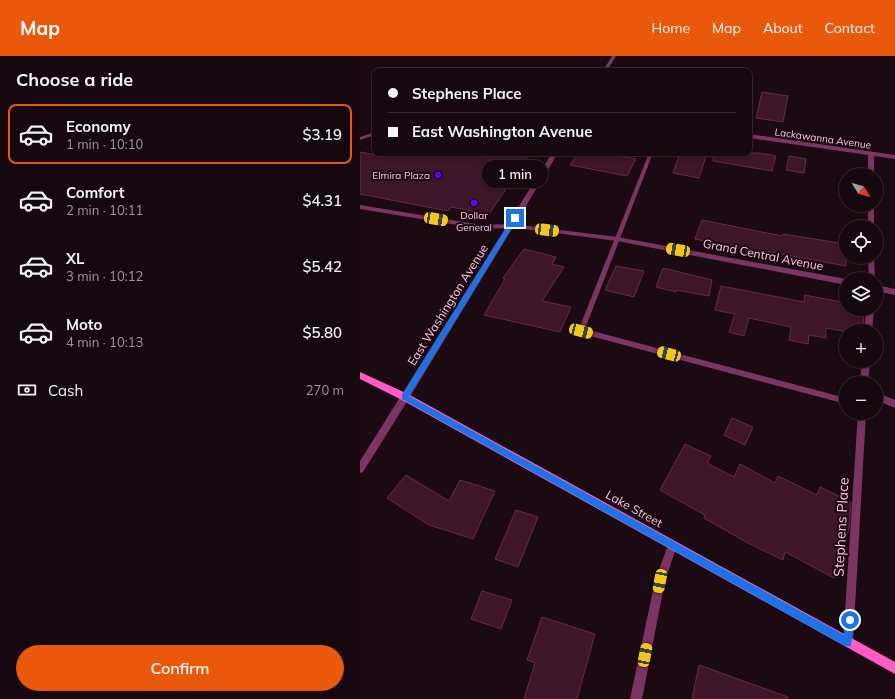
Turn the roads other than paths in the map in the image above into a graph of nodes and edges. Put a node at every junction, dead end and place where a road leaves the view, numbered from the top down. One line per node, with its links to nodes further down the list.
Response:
1 (614, 56): 2 (street)
2 (607, 68)
3 (372, 134): 5 (lane)
4 (752, 136): 6 (street, Lackawanna Avenue)
5 (360, 139)
6 (871, 154): 9 (street, Lackawanna Avenue); 10 (street)
7 (553, 156): 12 (street, East Washington Avenue)
8 (650, 156): 13 (lane)
9 (895, 157)
10 (871, 168)
11 (360, 207): 12 (lane)
12 (511, 226): 13 (street, Grand Central Avenue); 18 (street, East Washington Avenue)
13 (617, 239): 14 (street, Grand Central Avenue); 19 (lane)
14 (839, 281)
15 (883, 289): 16 (street)
16 (895, 292)
17 (360, 375): 18 (main road, Lake Street)
18 (405, 397): 23 (street, East Washington Avenue); 24 (main road, Lake Street)
19 (839, 398)
20 (883, 399): 21 (street)
21 (895, 404)
22 (862, 420): 25 (street, Stephens Place)
23 (360, 469)
24 (672, 544): 25 (main road, Lake Street); 27 (street)
25 (848, 642): 26 (main road, Lake Street)
26 (895, 668)
27 (636, 699)

